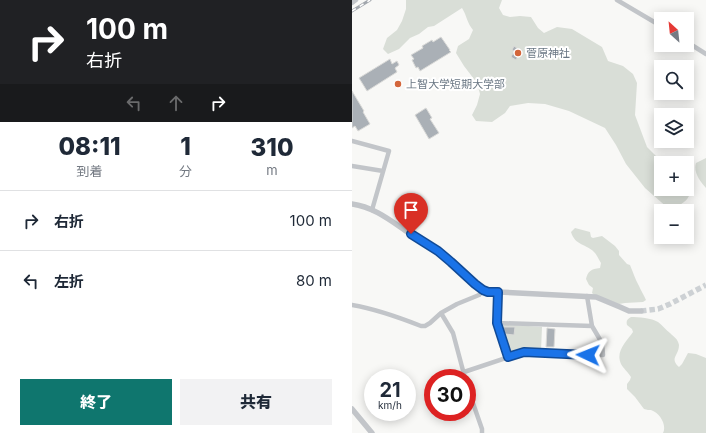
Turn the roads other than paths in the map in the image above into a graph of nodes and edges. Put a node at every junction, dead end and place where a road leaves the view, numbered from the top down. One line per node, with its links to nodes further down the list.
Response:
1 (356, 0): 3 (street)
2 (616, 0): 4 (street)
3 (352, 3)
4 (654, 22)
5 (694, 46): 6 (street)
6 (706, 54)
7 (352, 141): 9 (street)
8 (352, 166): 9 (street)
9 (383, 171): 11 (street)
10 (352, 204): 11 (street)
11 (372, 210): 12 (street)
12 (483, 290): 13 (street); 17 (street)
13 (498, 292): 14 (street); 18 (street)
14 (587, 296): 16 (street); 19 (street)
15 (352, 305): 17 (street)
16 (641, 311)
17 (441, 313): 21 (street)
18 (497, 323): 19 (street); 20 (street)
19 (592, 326): 20 (street)
20 (508, 357): 22 (street)
21 (463, 369)
22 (473, 369)
23 (352, 409): 25 (street)
24 (476, 412): 26 (street)
25 (372, 433)
26 (482, 433)

